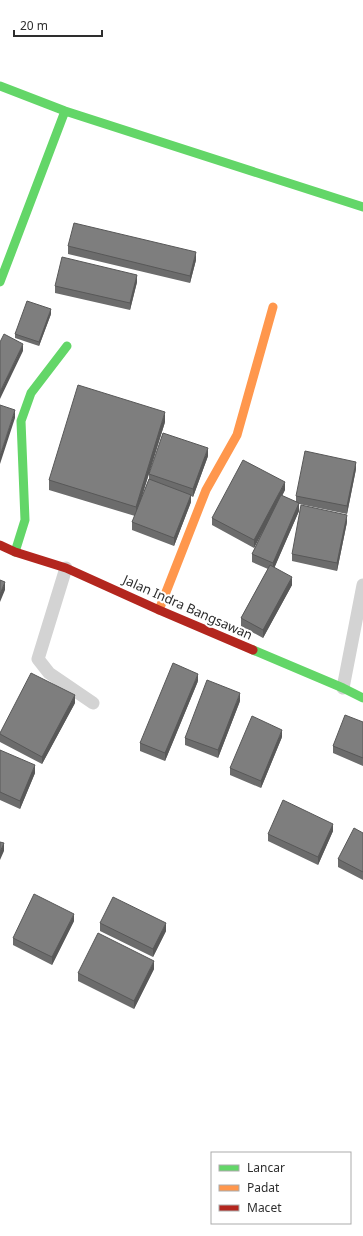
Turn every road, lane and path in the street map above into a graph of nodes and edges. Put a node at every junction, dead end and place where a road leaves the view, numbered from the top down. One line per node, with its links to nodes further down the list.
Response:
1 (0, 86): 2 (street)
2 (65, 111): 3 (street); 4 (street)
3 (363, 207)
4 (0, 282)
5 (274, 307): 11 (street)
6 (67, 346): 8 (street)
7 (0, 545): 8 (street, Jalan Indra Bangsawan)
8 (16, 552): 9 (street, Jalan Indra Bangsawan)
9 (66, 568): 11 (street, Jalan Indra Bangsawan); 14 (lane)
10 (363, 585): 12 (lane)
11 (159, 610): 12 (street, Jalan Indra Bangsawan)
12 (343, 688): 13 (street, Jalan Indra Bangsawan)
13 (363, 698)
14 (94, 703)

